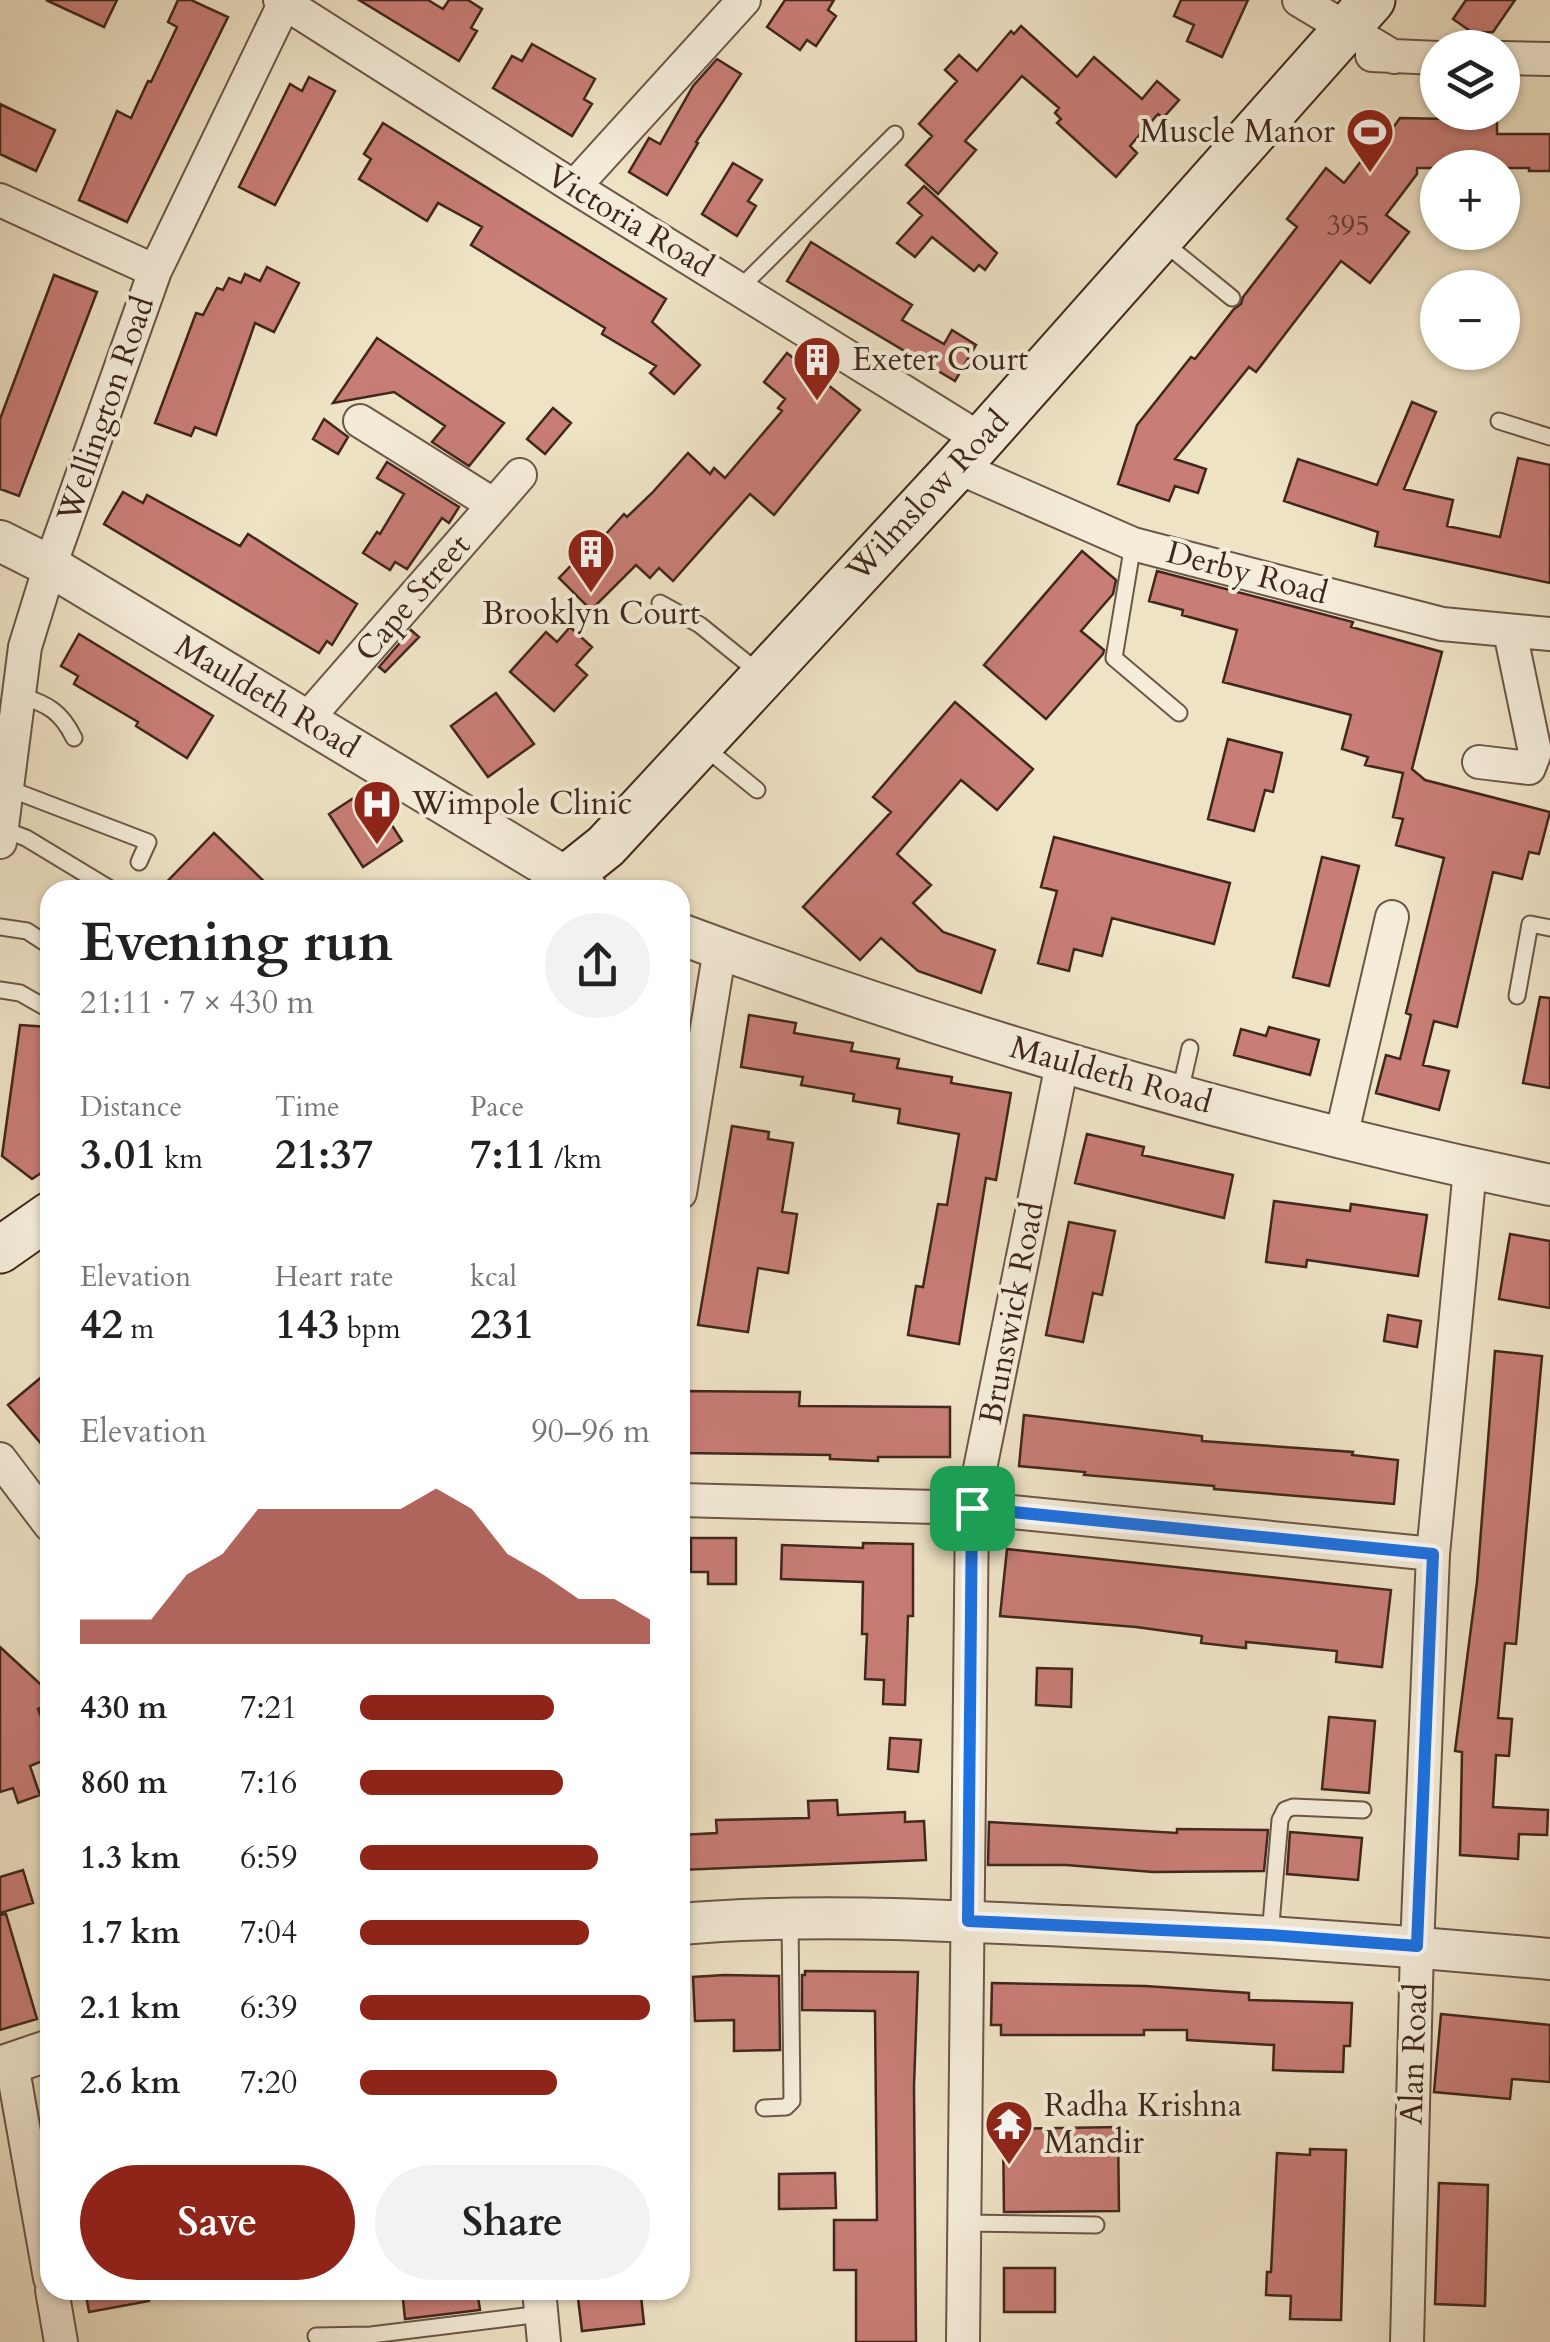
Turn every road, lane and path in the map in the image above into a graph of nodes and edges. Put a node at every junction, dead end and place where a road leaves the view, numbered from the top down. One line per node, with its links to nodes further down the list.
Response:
1 (744, 0): 9 (street)
2 (1298, 0): 4 (street)
3 (283, 1): 9 (street, Victoria Road); 12 (street, Wellington Road)
4 (1349, 26): 5 (street); 11 (main road, Wilmslow Road)
5 (1420, 58)
6 (1520, 58): 7 (street)
7 (1550, 58)
8 (896, 134): 13 (lane)
9 (574, 188): 13 (street, Victoria Road)
10 (0, 200): 12 (street)
11 (1160, 239): 14 (lane); 18 (main road, Wilmslow Road)
12 (155, 271): 23 (street, Wellington Road)
13 (740, 288): 18 (street, Victoria Road)
14 (1232, 298)
15 (360, 421): 20 (street)
16 (1499, 421): 17 (lane)
17 (1550, 437)
18 (969, 453): 22 (street, Derby Road); 27 (main road, Wilmslow Road)
19 (526, 476): 20 (street, Cape Street)
20 (494, 506): 30 (street, Cape Street)
21 (0, 541): 23 (street, Mauldeth Road)
22 (1133, 544): 25 (street, Derby Road); 29 (lane)
23 (50, 566): 28 (street, Wellington Road); 30 (street, Mauldeth Road)
24 (660, 603): 27 (lane)
25 (1510, 632): 26 (street, Derby Road); 33 (street)
26 (1550, 634)
27 (762, 674): 32 (main road, Wilmslow Road)
28 (19, 695): 31 (lane); 34 (street, Wellington Road)
29 (1179, 713)
30 (306, 720): 39 (street, Mauldeth Road)
31 (74, 738)
32 (700, 743): 35 (lane); 40 (main road, Wilmslow Road)
33 (1479, 762)
34 (7, 788): 36 (street, Wellington Road); 37 (lane)
35 (757, 790)
36 (1, 836): 38 (lane)
37 (139, 862)
38 (95, 880)
39 (559, 880)
40 (575, 880)
41 (1392, 917): 54 (street)
42 (0, 927): 45 (lane)
43 (1550, 928): 48 (lane)
44 (690, 938): 46 (street, Mauldeth Road)
45 (40, 939)
46 (720, 948): 51 (street, Mauldeth Road); 53 (street)
47 (0, 990): 49 (lane)
48 (1516, 996)
49 (40, 1004)
50 (1190, 1048): 52 (lane)
51 (1062, 1064): 52 (street, Mauldeth Road); 61 (street, Brunswick Road)
52 (1180, 1096): 54 (street, Mauldeth Road)
53 (690, 1132)
54 (1341, 1137): 55 (street, Mauldeth Road)
55 (1470, 1169): 56 (street, Mauldeth Road); 63 (street, Alan Road)
56 (1550, 1185)
57 (40, 1222): 58 (main road)
58 (0, 1250)
59 (0, 1459): 62 (street)
60 (690, 1500): 61 (street)
61 (972, 1508): 63 (street); 66 (street, Brunswick Road)
62 (40, 1512)
63 (1433, 1554): 69 (street, Alan Road)
64 (1363, 1810): 68 (lane)
65 (790, 1920): 66 (street); 67 (street); 73 (lane)
66 (968, 1921): 68 (street); 74 (street, Brunswick Road)
67 (690, 1924)
68 (1270, 1935): 69 (street)
69 (1417, 1946): 70 (street); 82 (street, Alan Road)
70 (1550, 1958)
71 (40, 2054): 72 (street)
72 (6, 2066): 76 (street)
73 (764, 2108)
74 (965, 2223): 75 (lane); 81 (street, Brunswick Road)
75 (1096, 2225)
76 (40, 2230)
77 (54, 2300): 80 (street)
78 (541, 2315): 79 (lane)
79 (316, 2336)
80 (61, 2342)
81 (963, 2342)
82 (1407, 2342)

